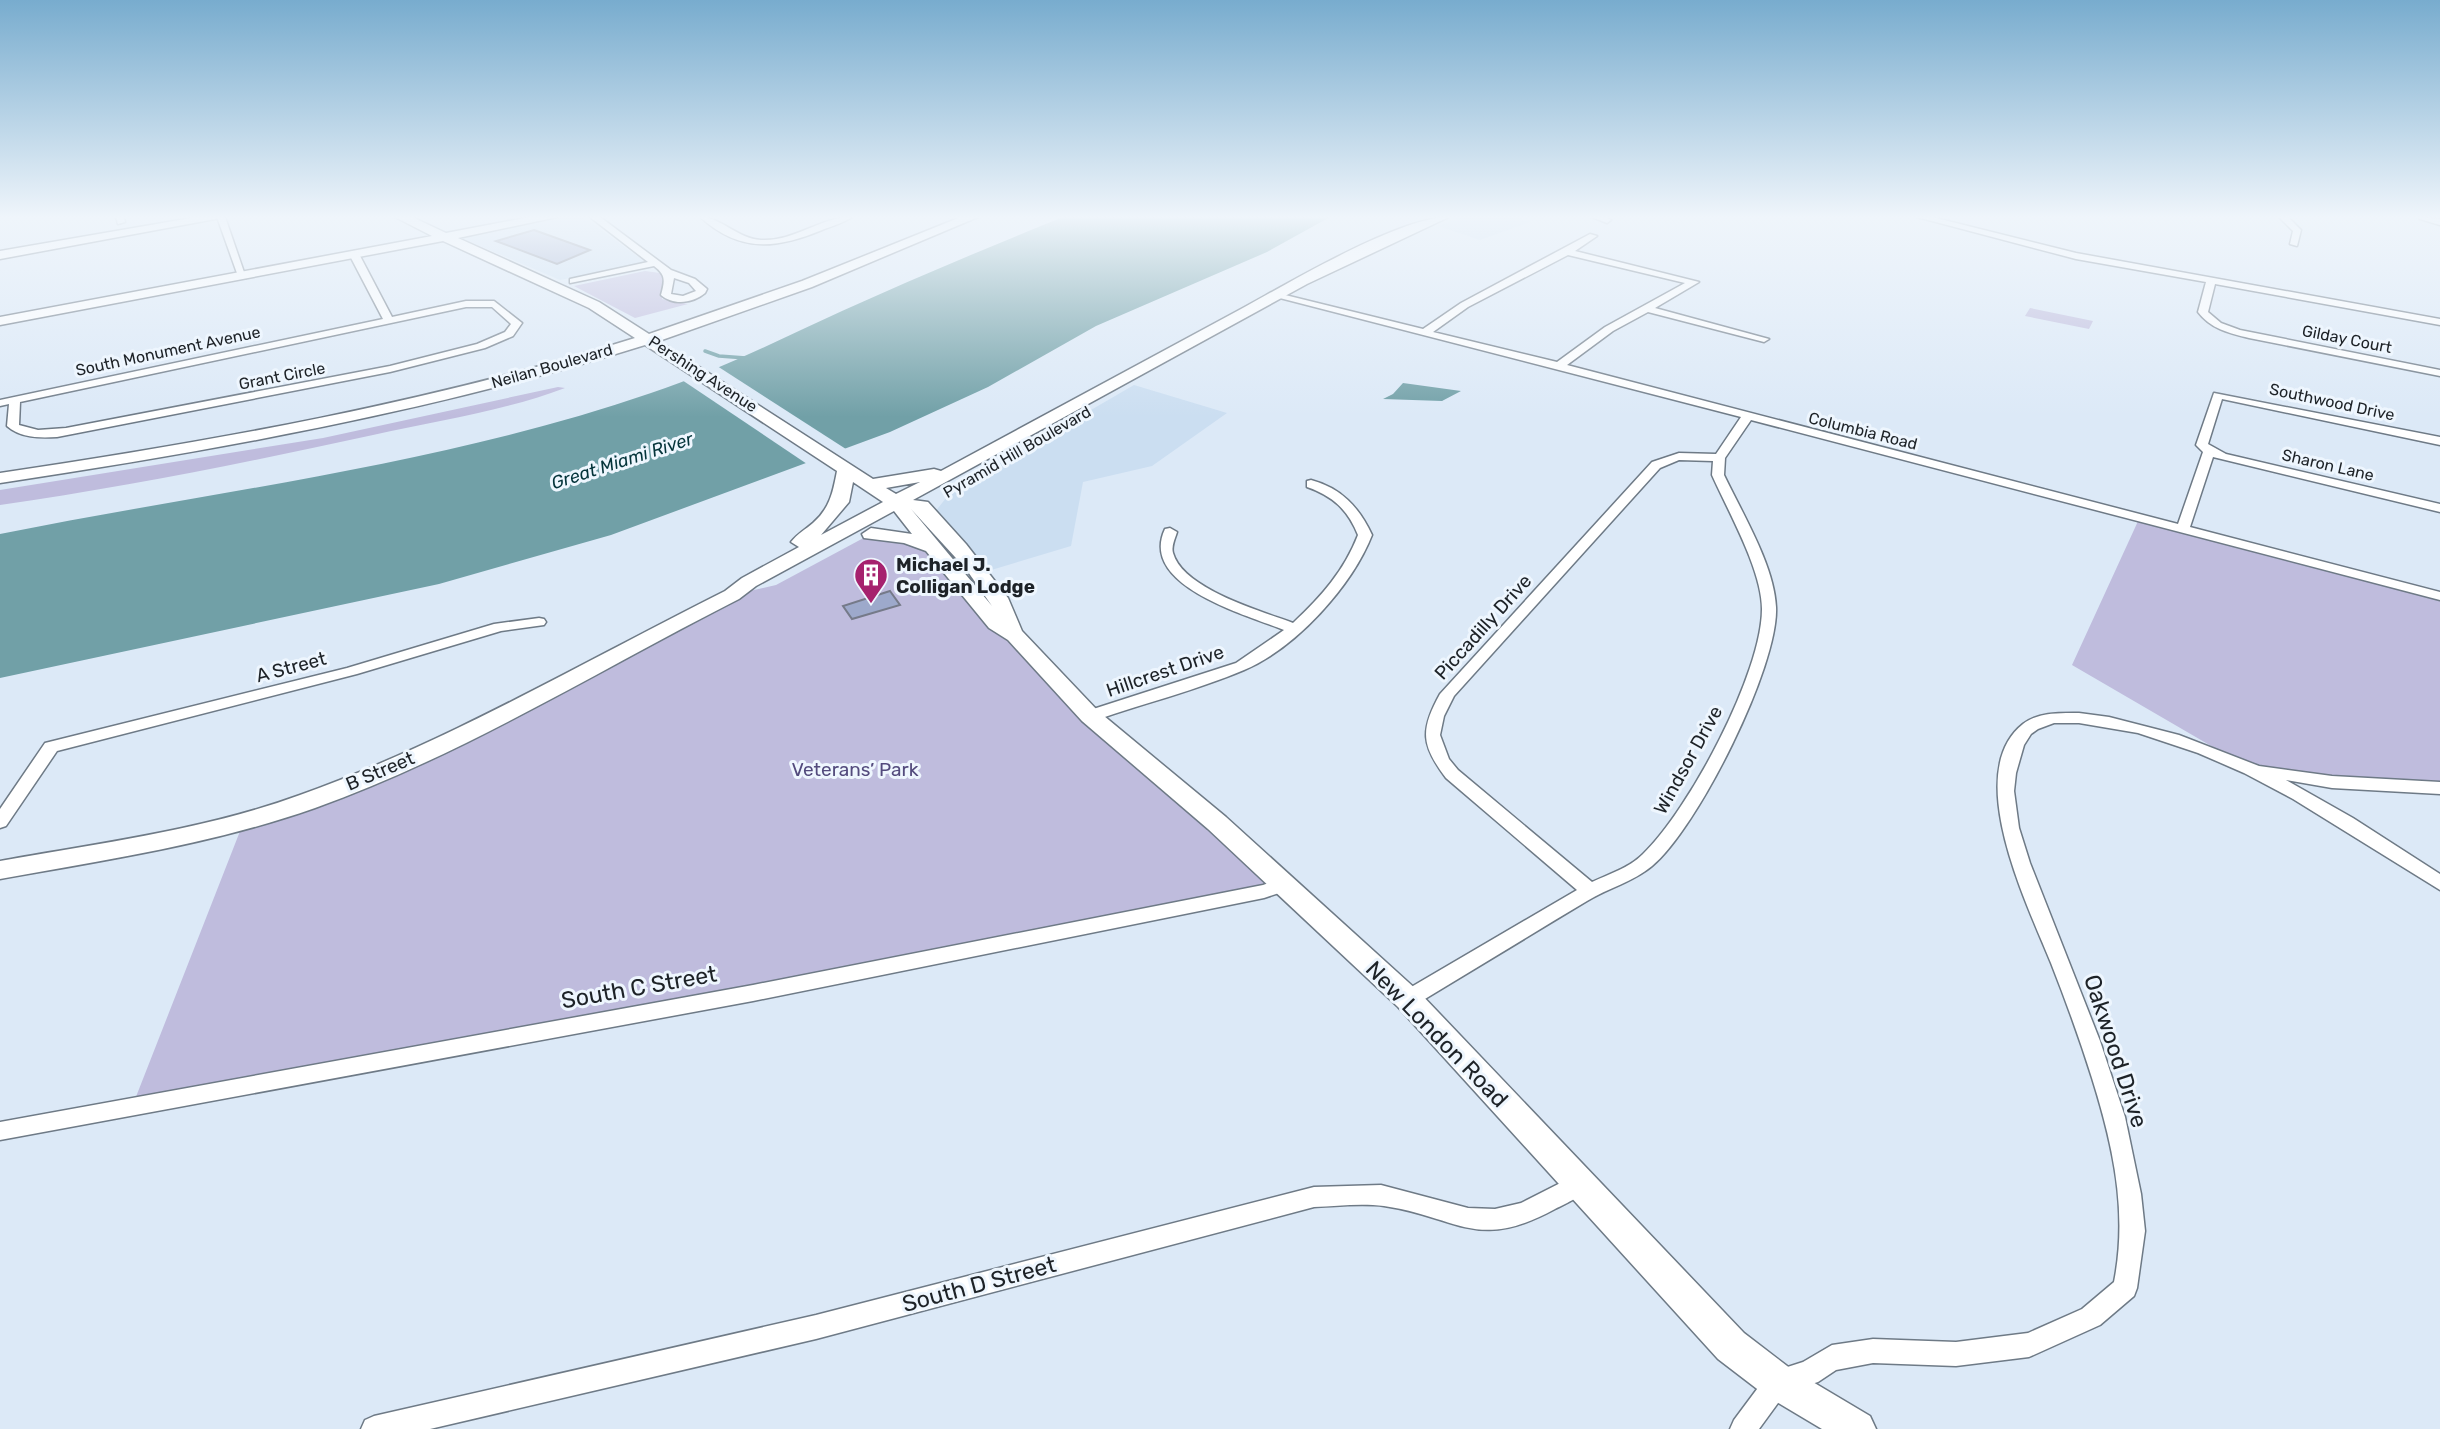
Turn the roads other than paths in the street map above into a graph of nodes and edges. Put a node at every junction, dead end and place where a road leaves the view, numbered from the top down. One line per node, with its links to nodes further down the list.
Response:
1 (201, 284): 16 (street)
2 (370, 284): 15 (street)
3 (551, 284): 19 (street, Pershing Avenue)
4 (780, 284): 19 (street, Neilan Boulevard)
5 (805, 284): 14 (street, Neilan Boulevard)
6 (1300, 284): 11 (street, Pyramid Hill Boulevard)
7 (1505, 284): 18 (street)
8 (1691, 284): 13 (street)
9 (2210, 284): 24 (street, Gilday Court)
10 (2226, 284): 17 (street)
11 (1277, 296): 18 (street, Columbia Road); 25 (street, Pyramid Hill Boulevard)
12 (466, 304): 15 (street, South Monument Avenue); 26 (street, Grant Circle)
13 (1649, 309): 20 (street); 23 (street)
14 (731, 311): 19 (main road, Neilan Boulevard); 21 (street)
15 (389, 320): 26 (street, South Monument Avenue)
16 (0, 321)
17 (2440, 322)
18 (1425, 333): 23 (street, Columbia Road)
19 (642, 335): 21 (main road, Pershing Avenue); 22 (street, Neilan Boulevard); 28 (street, Neilan Boulevard)
20 (1764, 339)
21 (681, 351): 22 (street); 34 (street, Pershing Avenue)
22 (568, 363): 28 (street, Neilan Boulevard)
23 (1559, 366): 29 (street, Columbia Road)
24 (2440, 373)
25 (1124, 380): 33 (main road, Pyramid Hill Boulevard); 38 (street, Pyramid Hill Boulevard)
26 (15, 400): 27 (street, South Monument Avenue)
27 (0, 402)
28 (405, 404): 35 (street, Neilan Boulevard)
29 (1747, 417): 32 (street); 40 (street, Columbia Road)
30 (2440, 441): 31 (street, Southwood Drive)
31 (2209, 451): 39 (street, Sharon Lane); 40 (street)
32 (1719, 458): 59 (street, Windsor Drive); 59 (street, Piccadilly Drive)
33 (974, 462): 37 (street); 38 (street, Pyramid Hill Boulevard)
34 (846, 468): 37 (street, Pershing Avenue); 48 (street)
35 (0, 478)
36 (1311, 484): 47 (street, Hillcrest Drive)
37 (872, 485): 38 (street, Pershing Avenue)
38 (907, 508): 42 (street, B Street); 43 (street, New London Road); 44 (street, B Street); 49 (street, New London Road)
39 (2440, 508)
40 (2182, 530): 45 (street, Columbia Road)
41 (1170, 532): 47 (street)
42 (871, 534): 43 (street); 44 (street, B Street)
43 (932, 547): 49 (street, New London Road)
44 (732, 595): 48 (street, B Street)
45 (2440, 596)
46 (539, 622): 55 (street, A Street)
47 (1292, 628): 50 (street, Hillcrest Drive)
48 (659, 631): 56 (street, B Street)
49 (1015, 636): 50 (street, New London Road)
50 (1090, 716): 58 (street, New London Road)
51 (2249, 768): 52 (street); 54 (street, Oakwood Drive); 63 (street, Oakwood Drive)
52 (2332, 782): 53 (street); 54 (street)
53 (2440, 788)
54 (2322, 809): 57 (street, Oakwood Drive)
55 (0, 822)
56 (0, 870)
57 (2440, 883)
58 (1285, 884): 60 (street, New London Road); 61 (street, South C Street)
59 (1590, 891): 60 (street, Windsor Drive)
60 (1408, 999): 62 (street, New London Road)
61 (0, 1132)
62 (1578, 1184): 63 (street, New London Road); 64 (street, South D Street)
63 (1779, 1382): 65 (street); 66 (street, New London Road)
64 (373, 1429)
65 (1743, 1429)
66 (1857, 1429)

